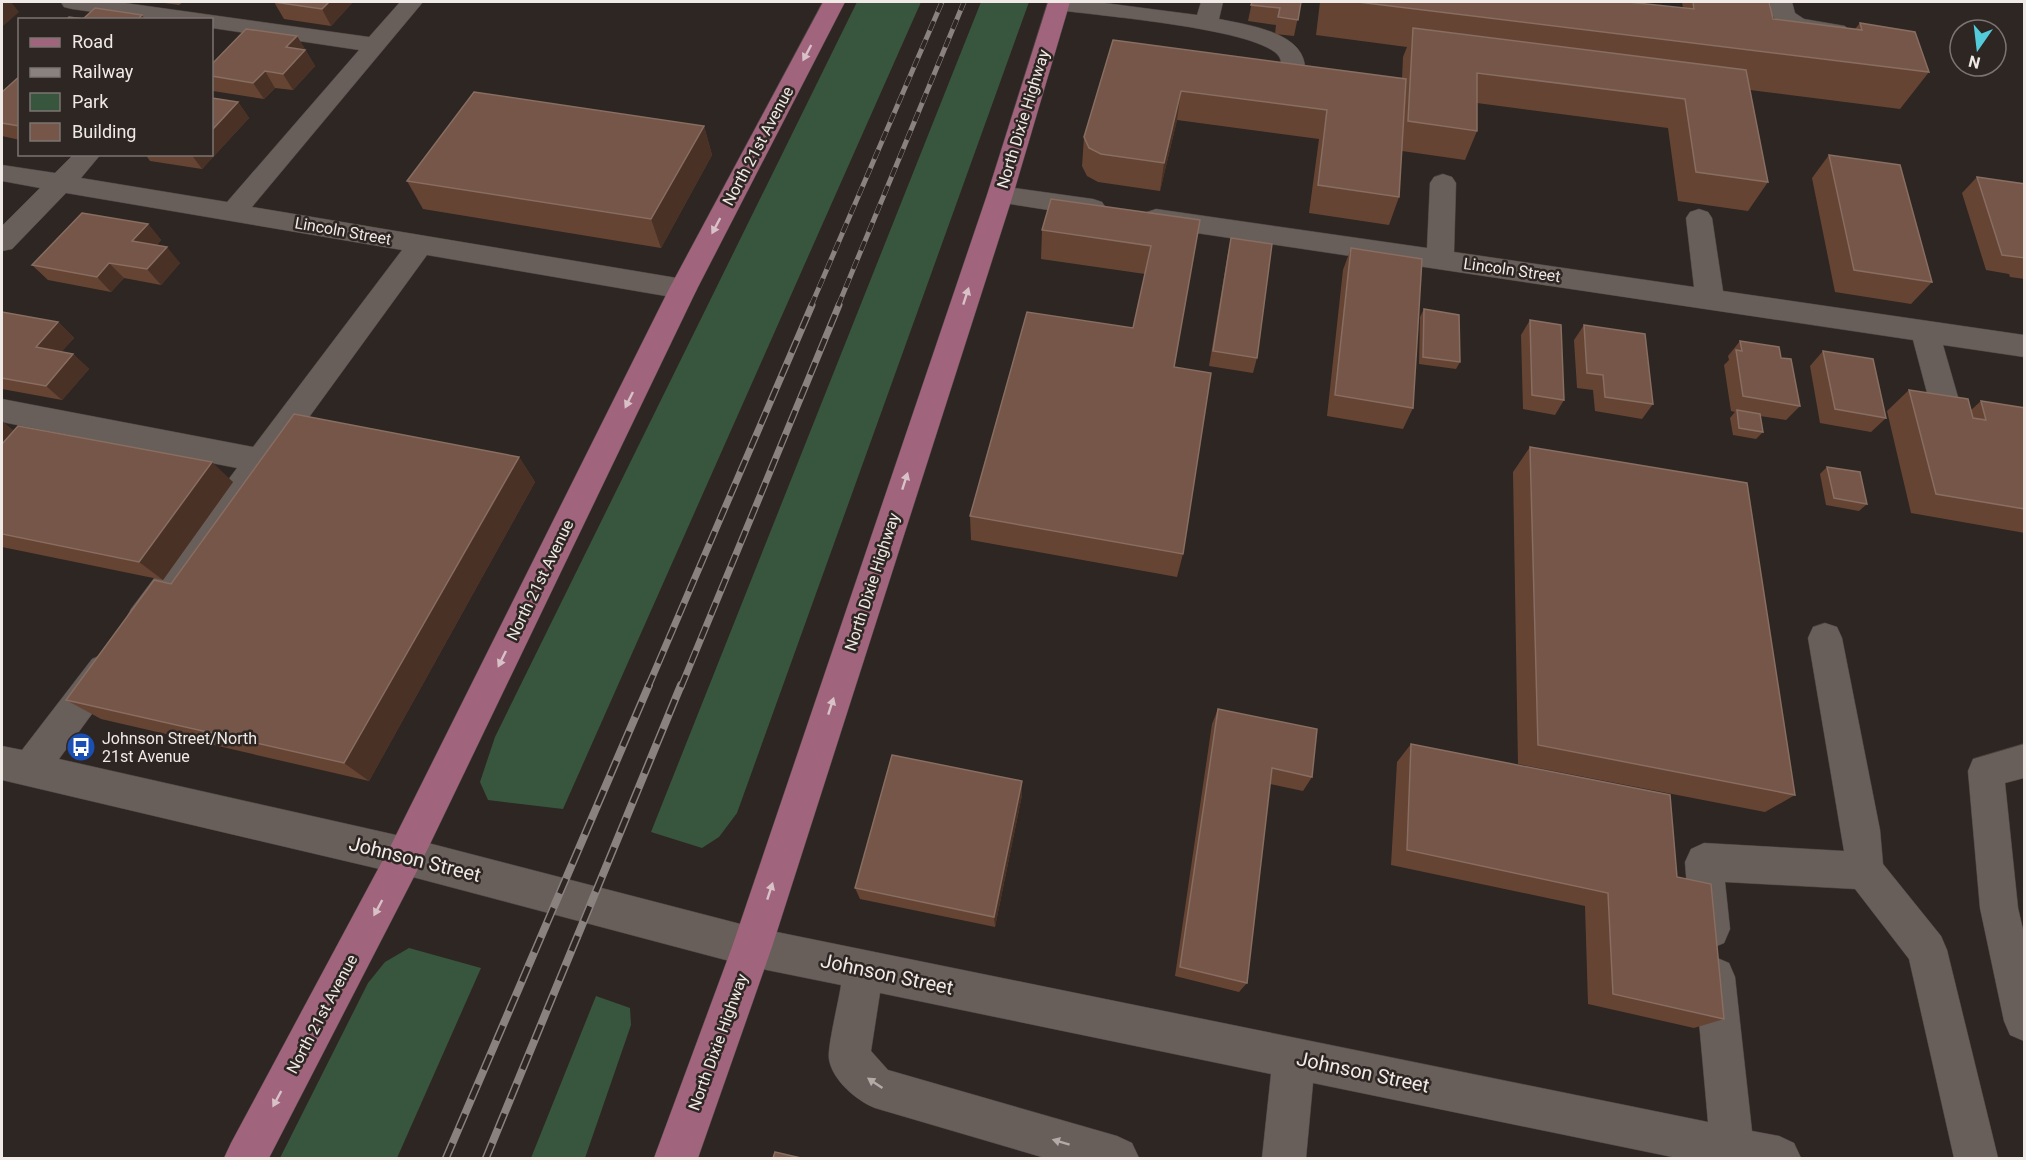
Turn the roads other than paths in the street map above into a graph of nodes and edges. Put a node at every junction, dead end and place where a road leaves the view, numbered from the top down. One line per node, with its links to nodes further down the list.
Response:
1 (72, 2): 8 (street)
2 (241, 2): 9 (street)
3 (412, 2): 12 (street)
4 (834, 2): 24 (main road, North 21st Avenue, one-way to 24)
5 (1059, 2): 7 (street); 18 (main road, North Dixie Highway)
6 (1781, 2): 11 (street)
7 (1209, 12): 13 (street)
8 (178, 18)
9 (213, 22)
10 (213, 23): 12 (street)
11 (1864, 34)
12 (375, 45): 19 (street)
13 (1292, 85)
14 (87, 156): 16 (street)
15 (2, 173): 16 (street, Lincoln Street)
16 (61, 183): 19 (street, Lincoln Street); 21 (street)
17 (1443, 183): 23 (street)
18 (1000, 195): 23 (street, Lincoln Street); 36 (main road, North Dixie Highway, one-way to 18)
19 (233, 212): 22 (street, Lincoln Street)
20 (1699, 218): 25 (street)
21 (2, 242)
22 (421, 244): 24 (street, Lincoln Street); 30 (street)
23 (1440, 260): 25 (street, Lincoln Street)
24 (683, 289): 34 (main road, North 21st Avenue, one-way to 34)
25 (1710, 300): 26 (street, Lincoln Street)
26 (1924, 332): 27 (street, Lincoln Street); 28 (street)
27 (2025, 346)
28 (1945, 404)
29 (2, 410): 30 (street)
30 (262, 461): 33 (street)
31 (1826, 638): 35 (street)
32 (2025, 761): 38 (street)
33 (16, 766): 34 (street, Johnson Street)
34 (405, 856): 36 (street, Johnson Street); 41 (main road, North 21st Avenue, one-way to 41)
35 (1865, 871): 40 (street); 46 (street)
36 (752, 947): 37 (street, Johnson Street); 42 (main road, North Dixie Highway)
37 (864, 969): 39 (street, Johnson Street); 43 (street, one-way to 37)
38 (2025, 1021)
39 (1294, 1058): 40 (street, Johnson Street); 44 (street)
40 (1732, 1149): 45 (street, Johnson Street)
41 (246, 1158)
42 (676, 1158)
43 (1117, 1158)
44 (1284, 1158)
45 (1779, 1158)
46 (1976, 1158)

